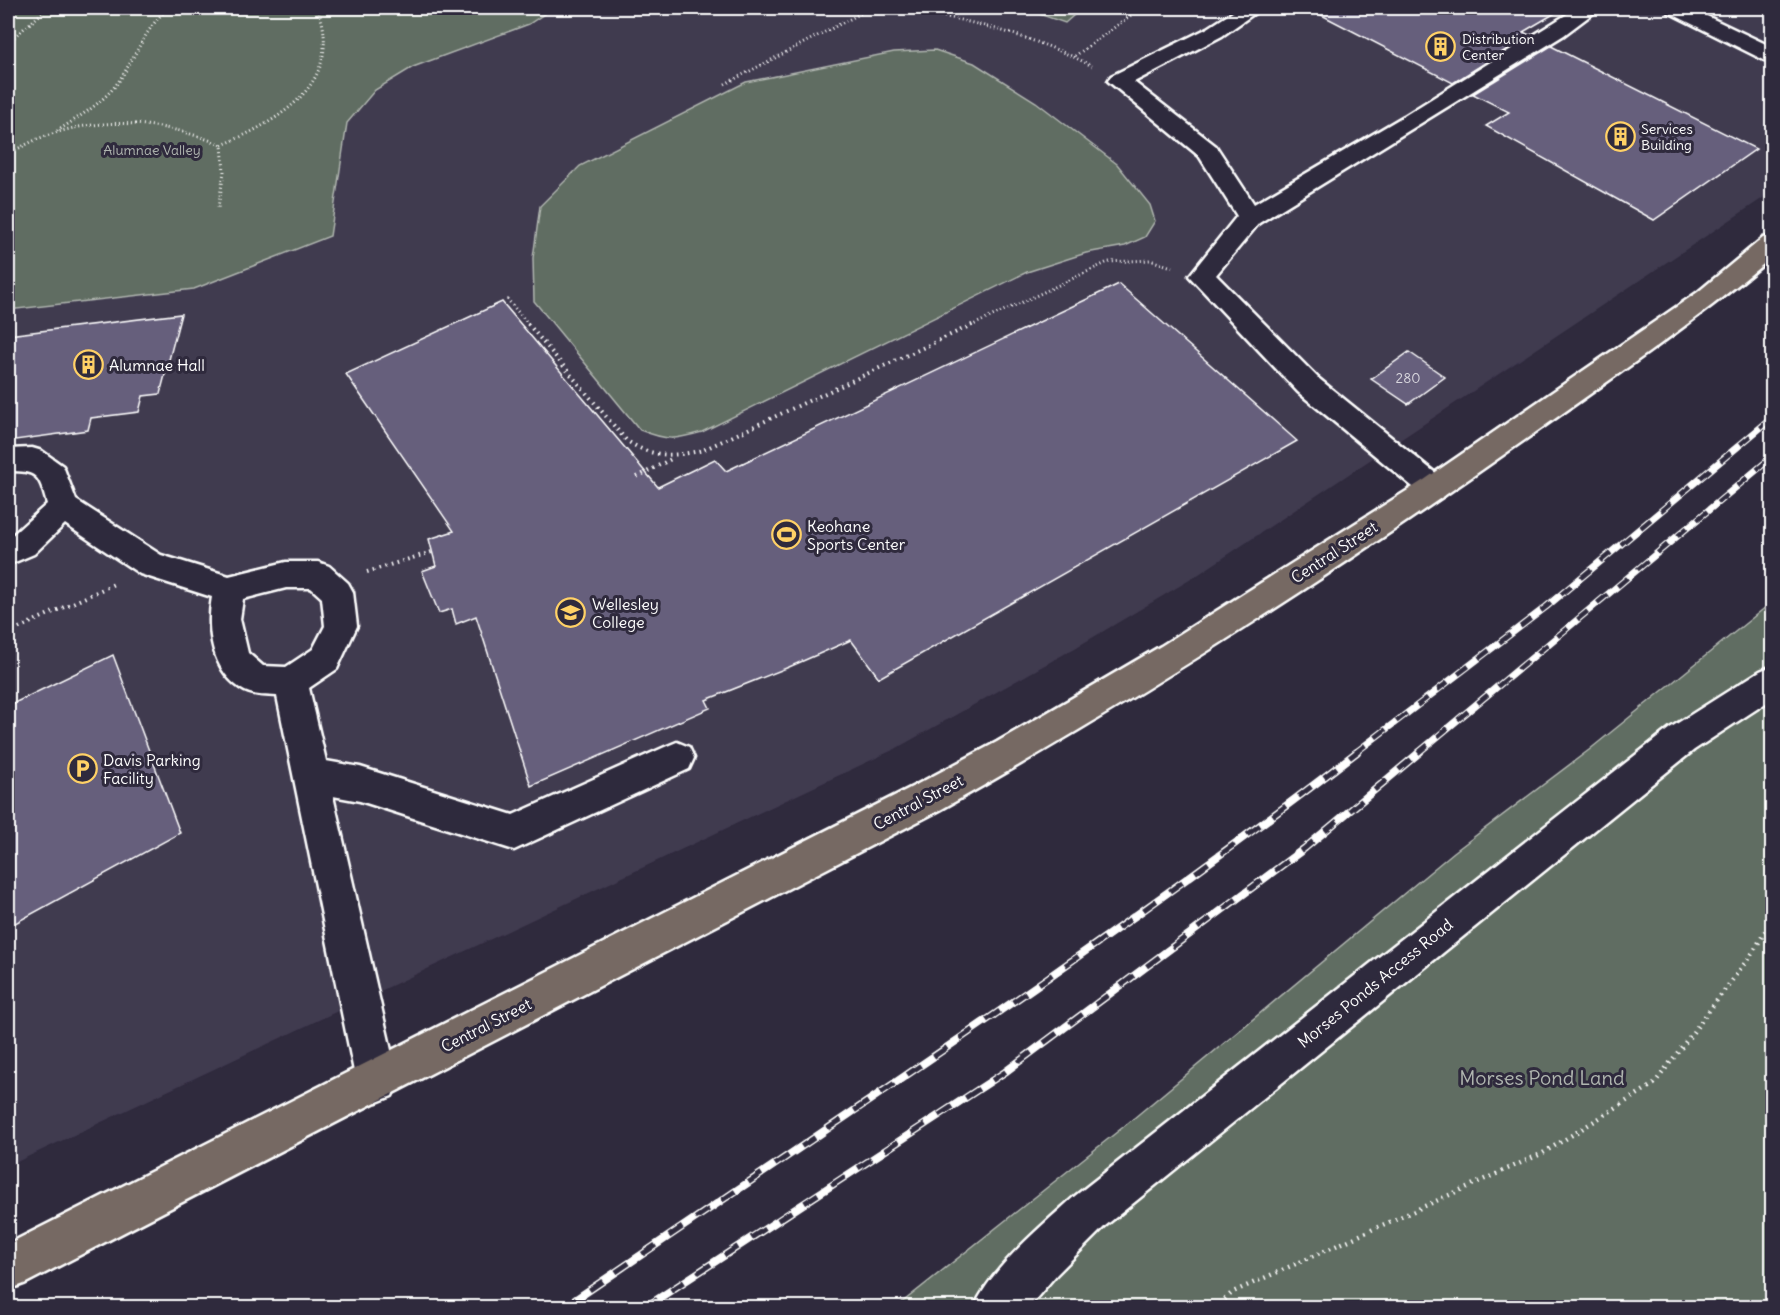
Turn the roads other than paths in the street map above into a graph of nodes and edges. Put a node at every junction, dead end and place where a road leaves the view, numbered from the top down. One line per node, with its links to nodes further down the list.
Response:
1 (1252, 8): 5 (street)
2 (1590, 8): 5 (street)
3 (1675, 8): 4 (street)
4 (1773, 55)
5 (1250, 217): 8 (street)
6 (1773, 244): 8 (main road, Central Street)
7 (8, 460): 9 (street)
8 (1434, 488): 16 (main road, Central Street)
9 (63, 507): 10 (street); 11 (street)
10 (8, 553)
11 (229, 589): 13 (street); 13 (street)
12 (1773, 681): 18 (street, Morses Ponds Access Road)
13 (291, 682): 15 (street)
14 (677, 758): 15 (street)
15 (311, 775): 16 (street)
16 (377, 1081): 17 (main road, Central Street)
17 (8, 1268)
18 (997, 1308)

